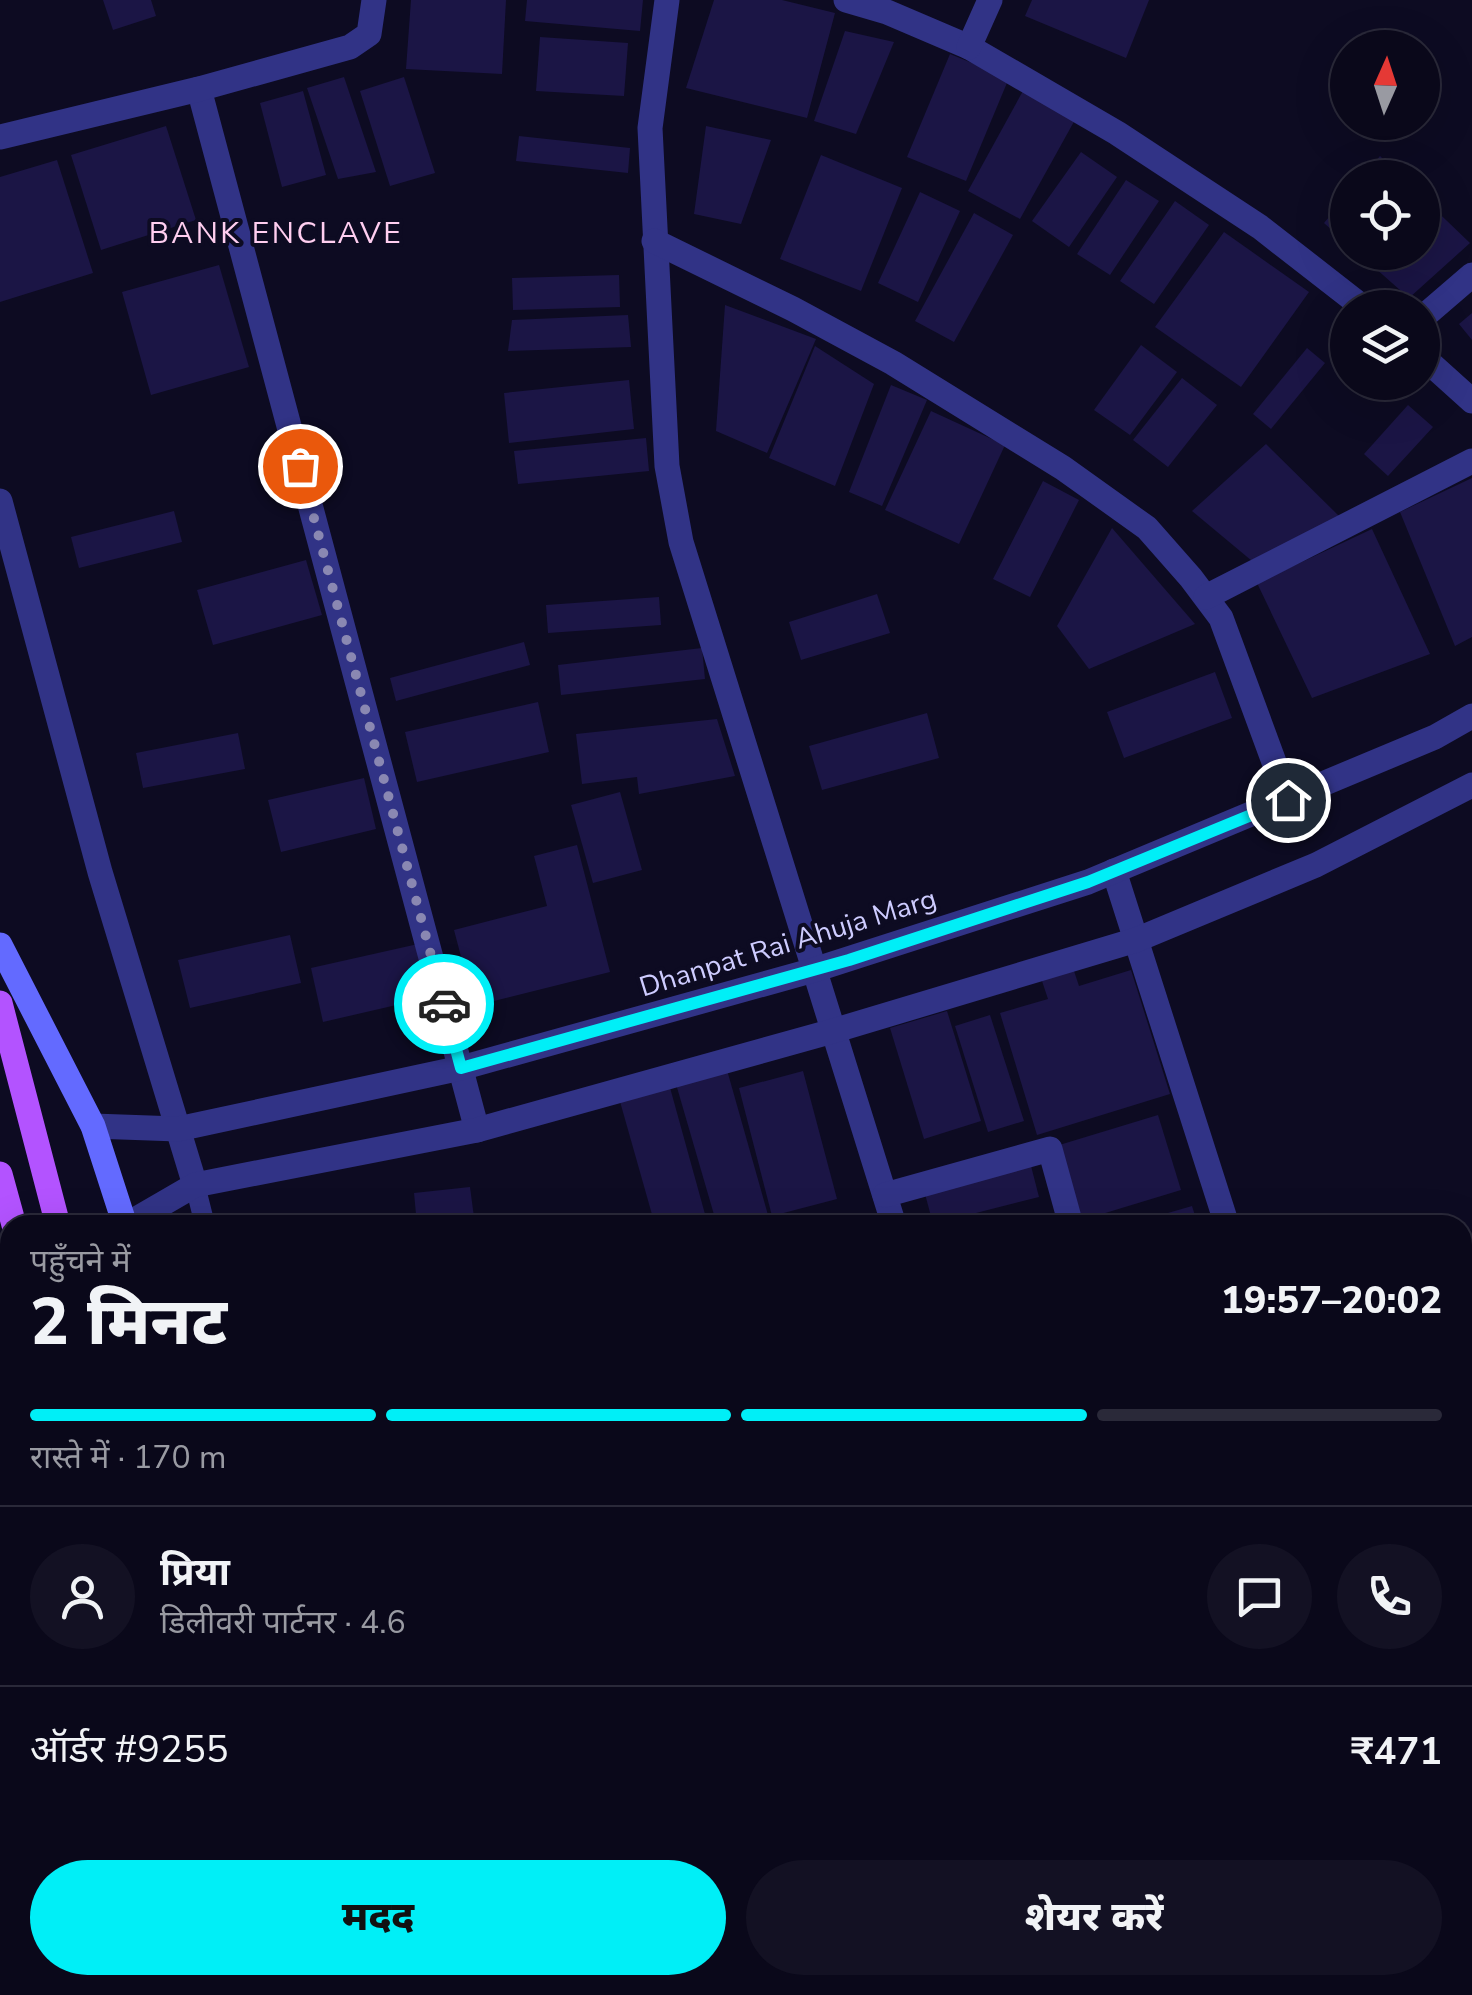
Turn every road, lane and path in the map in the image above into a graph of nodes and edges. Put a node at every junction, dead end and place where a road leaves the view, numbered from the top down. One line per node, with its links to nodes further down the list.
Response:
1 (374, 0): 6 (street)
2 (667, 0): 8 (street)
3 (846, 0): 5 (street)
4 (990, 0): 5 (street)
5 (969, 47): 10 (street)
6 (199, 89): 7 (street); 26 (street)
7 (0, 136)
8 (654, 241): 16 (street); 23 (street)
9 (1472, 274): 11 (street)
10 (1341, 290)
11 (1440, 302)
12 (1440, 372): 13 (street)
13 (1472, 401)
14 (1472, 461): 16 (street)
15 (0, 501): 28 (street)
16 (1206, 597): 19 (street)
17 (1472, 716): 19 (street, Dhanpat Rai Ahuja Marg)
18 (1472, 785): 21 (street)
19 (1288, 800): 20 (street, Dhanpat Rai Ahuja Marg)
20 (1114, 871): 21 (street); 23 (street, Dhanpat Rai Ahuja Marg)
21 (1136, 940): 25 (street); 40 (street)
22 (0, 945): 27 (main road)
23 (814, 970): 25 (street); 26 (street, Dhanpat Rai Ahuja Marg)
24 (0, 1003): 34 (main road)
25 (834, 1031): 29 (street); 32 (street)
26 (461, 1068): 28 (street, Dhanpat Rai Ahuja Marg); 29 (street)
27 (93, 1126): 28 (street, Dhanpat Rai Ahuja Marg); 35 (main road)
28 (178, 1129): 31 (street)
29 (477, 1130): 31 (street)
30 (0, 1174): 33 (main road)
31 (195, 1186): 36 (street); 37 (lane)
32 (886, 1196): 38 (street); 39 (street)
33 (11, 1215)
34 (55, 1215)
35 (123, 1215)
36 (144, 1215)
37 (202, 1215)
38 (891, 1215)
39 (1068, 1215)
40 (1224, 1215)

